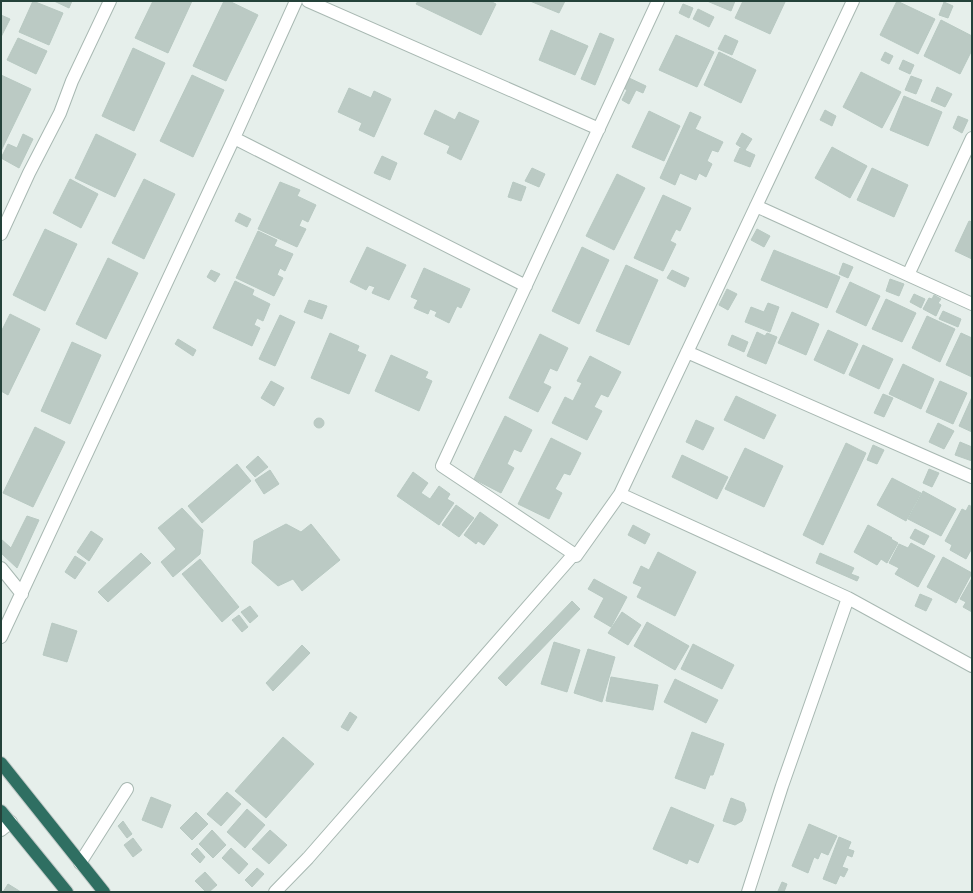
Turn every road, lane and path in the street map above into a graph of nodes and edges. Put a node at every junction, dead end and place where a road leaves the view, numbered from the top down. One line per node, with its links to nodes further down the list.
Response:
1 (110, 1): 10 (street)
2 (296, 1): 7 (street)
3 (308, 1): 6 (street)
4 (658, 1): 6 (street)
5 (853, 1): 9 (street)
6 (599, 129): 12 (street)
7 (234, 138): 12 (street); 19 (street)
8 (972, 138): 11 (street)
9 (756, 206): 11 (street); 14 (street)
10 (1, 234)
11 (908, 274): 13 (street)
12 (526, 286): 17 (street)
13 (972, 304)
14 (687, 352): 15 (street); 16 (street)
15 (972, 477)
16 (620, 494): 17 (street); 20 (street)
17 (574, 554): 31 (street)
18 (1, 568): 19 (street)
19 (22, 594): 21 (street)
20 (848, 598): 22 (street); 32 (street)
21 (1, 637)
22 (972, 666)
23 (1, 763): 28 (highway)
24 (127, 789): 28 (street)
25 (1, 811): 26 (highway)
26 (11, 822): 27 (street); 29 (highway)
27 (1, 830)
28 (80, 863): 30 (highway)
29 (67, 892)
30 (104, 892)
31 (275, 892)
32 (748, 892)

